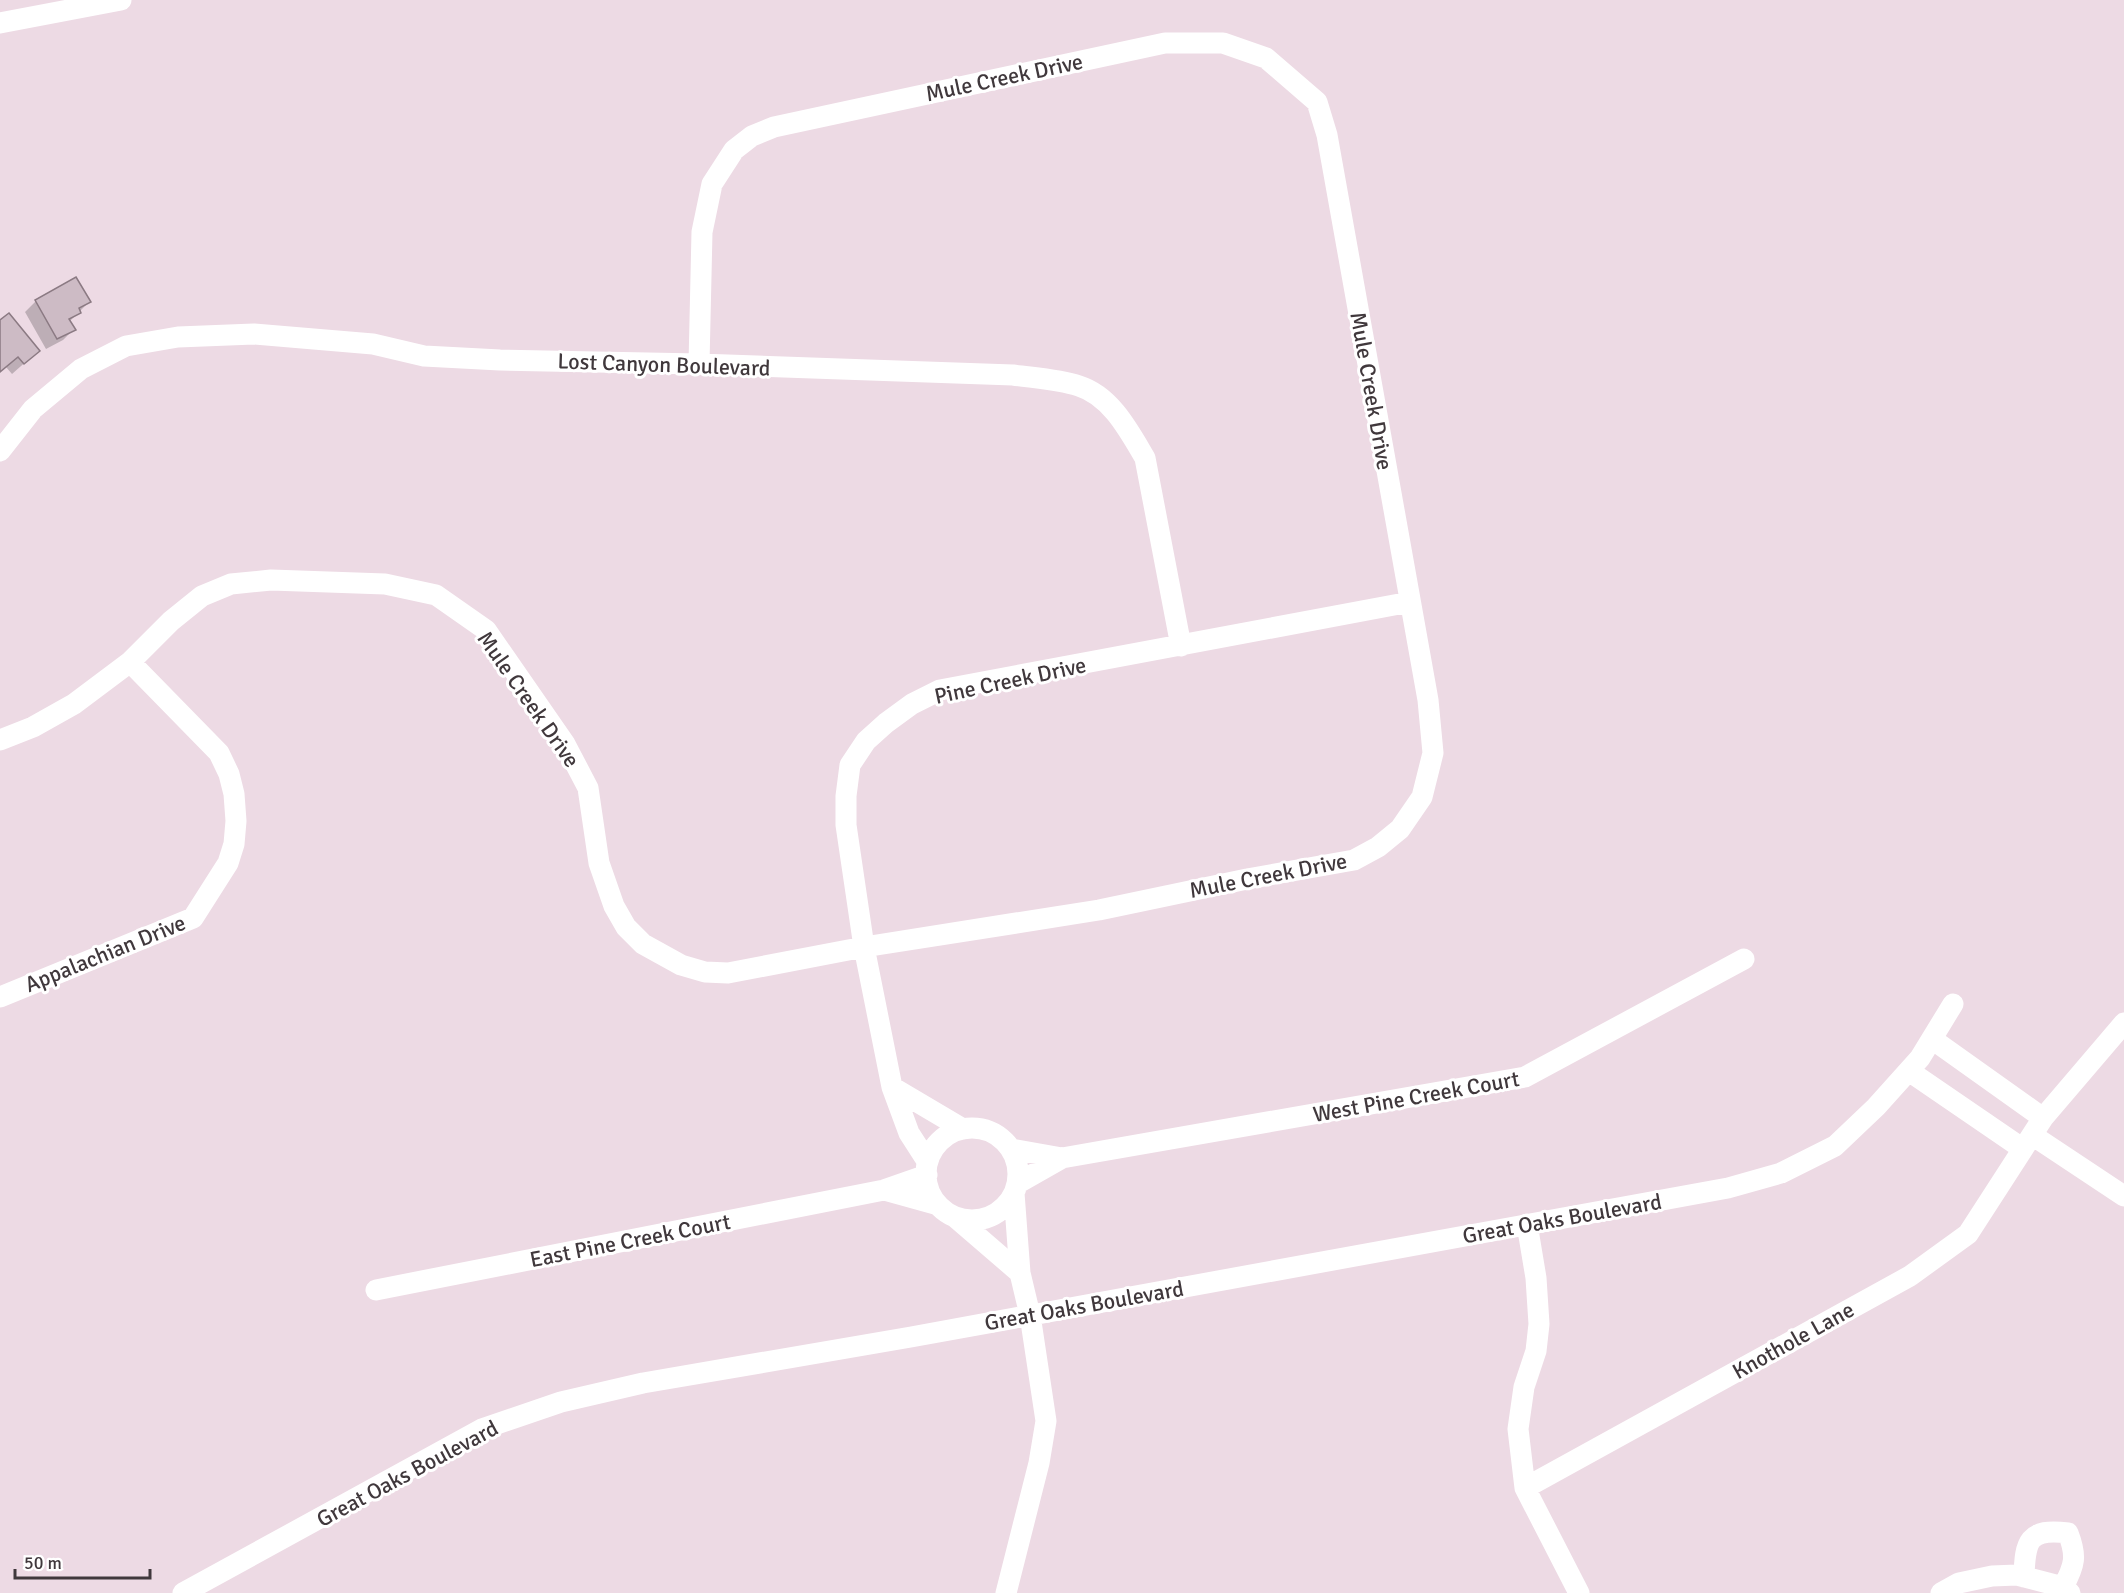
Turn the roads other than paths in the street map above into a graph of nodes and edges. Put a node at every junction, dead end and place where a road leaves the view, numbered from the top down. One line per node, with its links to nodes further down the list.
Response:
1 (121, 0): 2 (street)
2 (0, 23)
3 (699, 364): 4 (street, Lost Canyon Boulevard); 5 (street, Mule Creek Drive); 6 (street, Lost Canyon Boulevard)
4 (0, 452)
5 (1410, 602): 6 (street, Pine Creek Drive); 9 (street, Mule Creek Drive)
6 (1181, 646): 9 (street, Pine Creek Drive)
7 (130, 662): 8 (street, Mule Creek Drive); 9 (street, Mule Creek Drive); 11 (street, Appalachian Drive)
8 (0, 740)
9 (864, 947): 16 (street, Pine Creek Drive)
10 (1744, 959): 20 (street, West Pine Creek Court)
11 (0, 997)
12 (1953, 1004): 14 (street, Great Oaks Boulevard)
13 (2124, 1023): 18 (street, Knothole Lane)
14 (1932, 1039): 15 (street, Great Oaks Boulevard); 18 (street)
15 (1909, 1071): 18 (street); 26 (street, Great Oaks Boulevard)
16 (892, 1087): 17 (street); 21 (street, Pine Creek Drive)
17 (963, 1129): 19 (street); 21 (street)
18 (2033, 1134): 24 (street); 30 (street, Knothole Lane)
19 (1011, 1149): 20 (street, West Pine Creek Court); 22 (street)
20 (1062, 1158): 22 (street, West Pine Creek Court)
21 (927, 1168): 23 (street, East Pine Creek Court); 25 (street)
22 (1016, 1188): 25 (street); 27 (street)
23 (884, 1190): 25 (street, East Pine Creek Court); 28 (street, East Pine Creek Court)
24 (2124, 1196)
25 (946, 1210): 27 (street)
26 (1527, 1224): 29 (street, Great Oaks Boulevard); 30 (street)
27 (1020, 1273): 29 (street)
28 (376, 1290)
29 (1030, 1315): 33 (street, Great Oaks Boulevard); 34 (street)
30 (1525, 1488): 35 (street)
31 (2024, 1577): 32 (street); 32 (street); 36 (street)
32 (2067, 1590)
33 (183, 1593)
34 (1006, 1593)
35 (1579, 1593)
36 (1941, 1593)

